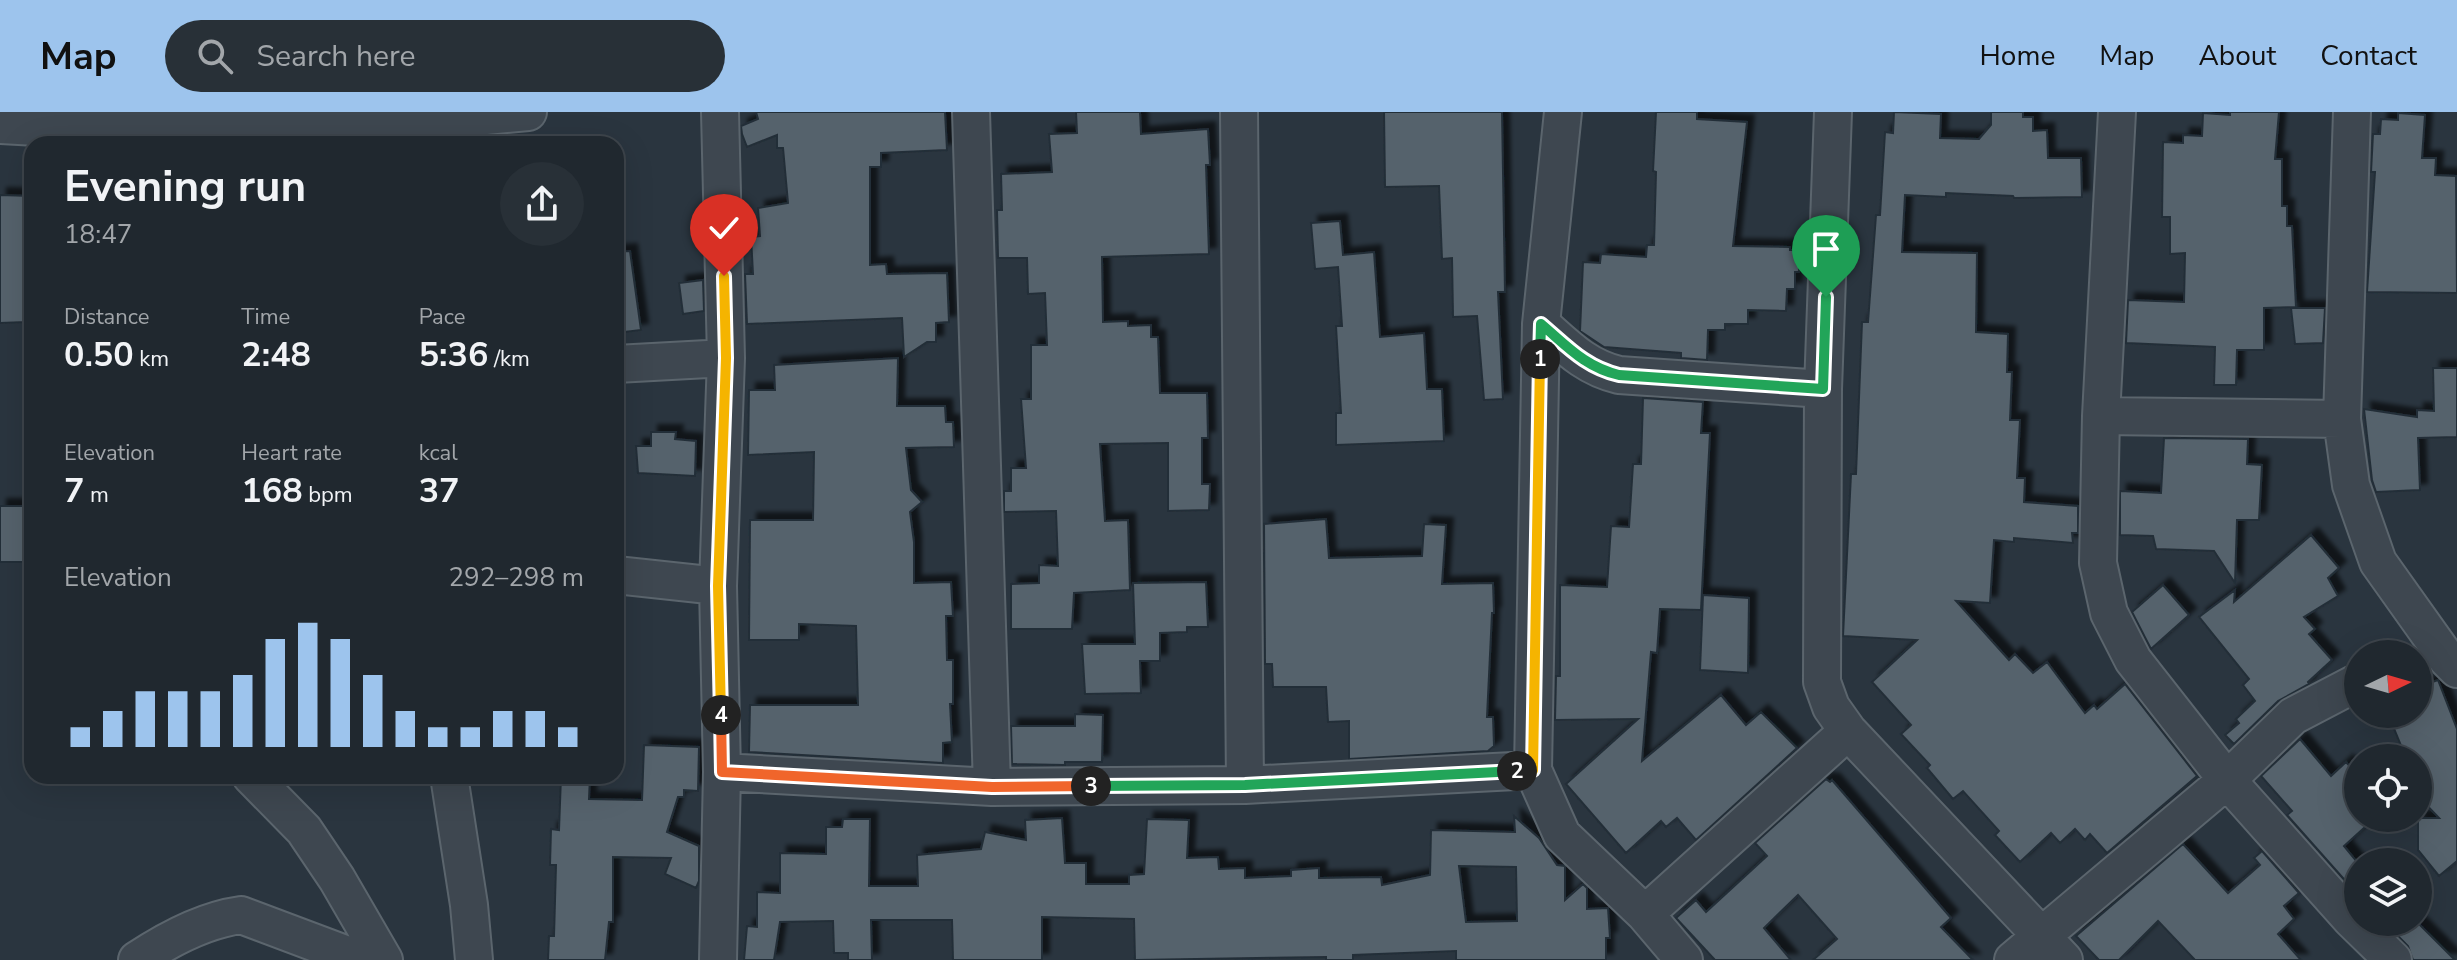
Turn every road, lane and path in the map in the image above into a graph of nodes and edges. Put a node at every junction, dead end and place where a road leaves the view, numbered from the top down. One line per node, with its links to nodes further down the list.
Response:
1 (528, 112): 9 (street)
2 (720, 112): 13 (street)
3 (971, 112): 29 (street)
4 (1239, 112): 28 (street)
5 (1563, 112): 12 (street)
6 (1833, 112): 15 (street)
7 (2117, 112): 16 (street)
8 (2352, 112): 17 (street)
9 (408, 124): 11 (street)
10 (0, 125): 11 (street)
11 (73, 136)
12 (1541, 324): 15 (street); 23 (street)
13 (726, 358): 14 (street); 19 (street)
14 (624, 364)
15 (1823, 389): 22 (street)
16 (2101, 416): 17 (street); 25 (street)
17 (2342, 419): 20 (street)
18 (624, 576): 19 (street)
19 (718, 586): 24 (street)
20 (2445, 662)
21 (2344, 689): 25 (street)
22 (1848, 731): 30 (street); 31 (street)
23 (1533, 770): 28 (street); 30 (street)
24 (722, 772): 29 (street); 36 (street)
25 (2227, 780): 31 (street); 39 (street)
26 (259, 784): 34 (street)
27 (450, 784): 35 (street)
28 (1245, 785): 29 (street)
29 (992, 787)
30 (1645, 914): 37 (street)
31 (2052, 948): 38 (street)
32 (137, 960): 33 (street)
33 (361, 960)
34 (384, 960)
35 (474, 960)
36 (718, 960)
37 (1684, 960)
38 (2013, 960)
39 (2393, 960)

